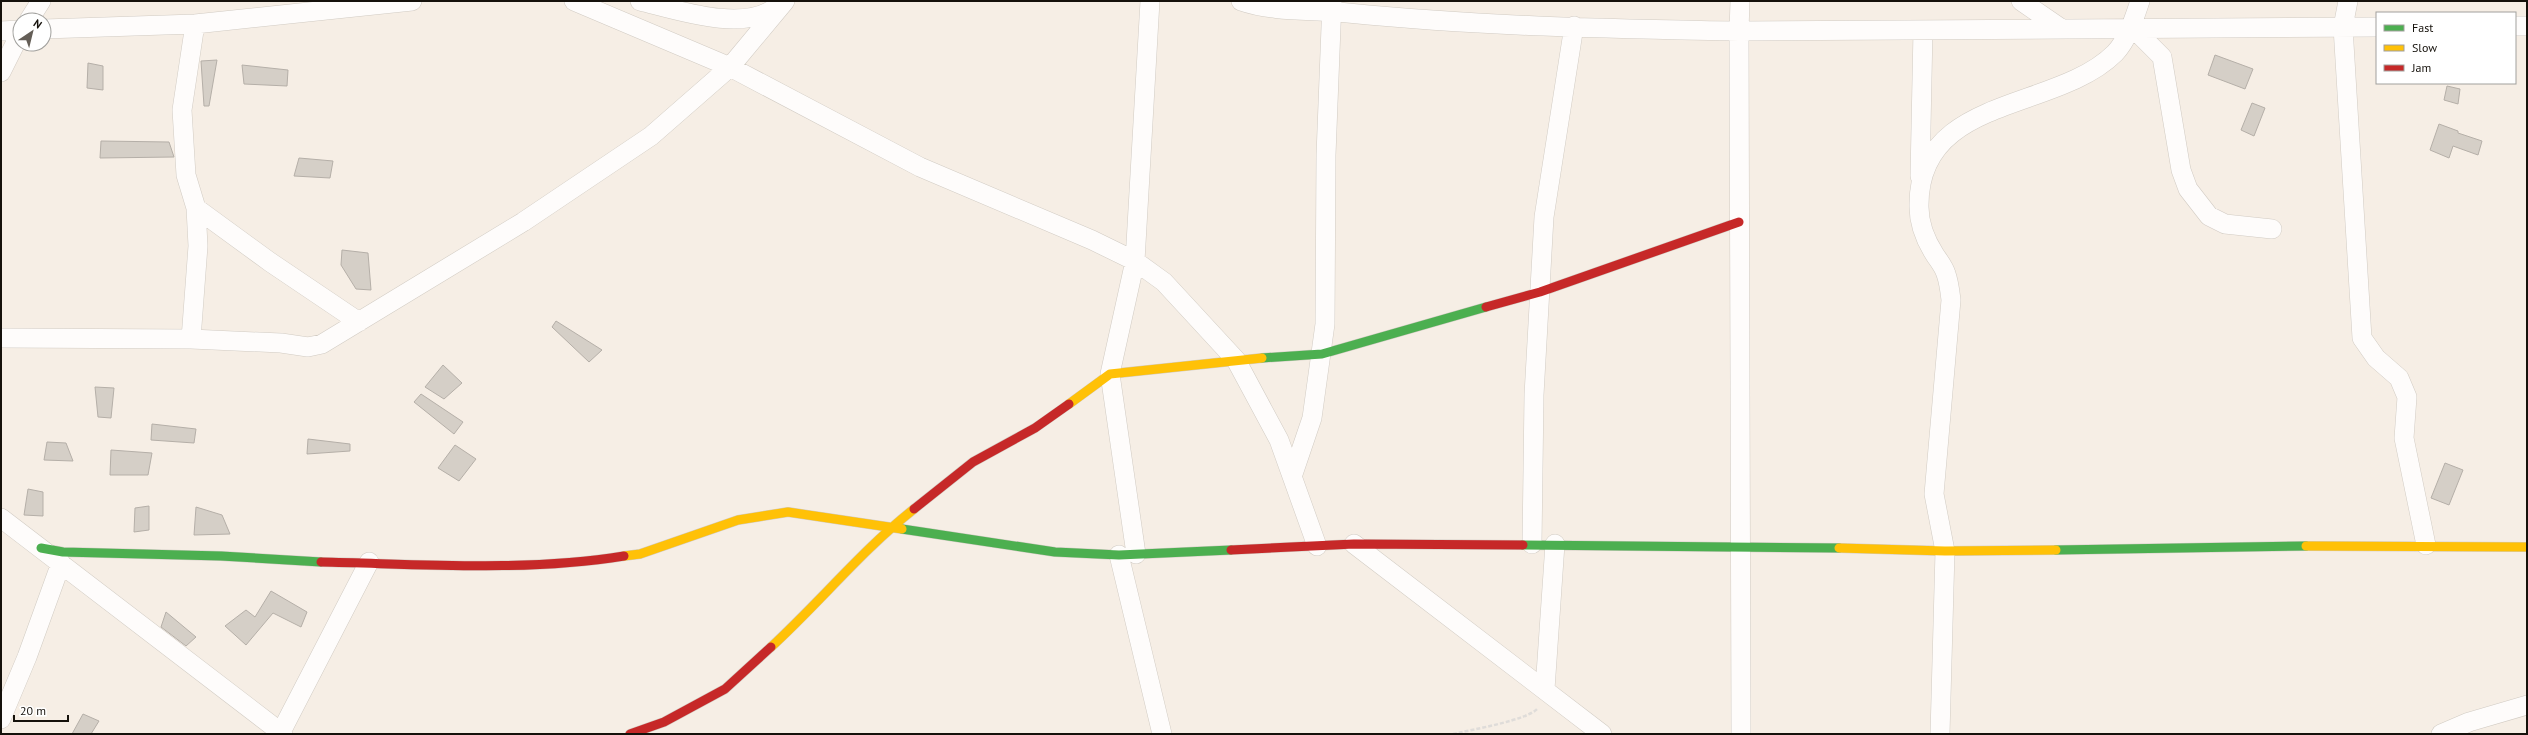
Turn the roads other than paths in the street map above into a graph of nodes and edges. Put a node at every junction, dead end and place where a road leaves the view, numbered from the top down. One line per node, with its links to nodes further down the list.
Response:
1 (41, 1): 13 (street)
2 (412, 1): 14 (street)
3 (574, 1): 28 (street)
4 (640, 1): 5 (street)
5 (784, 1): 28 (street)
6 (1150, 1): 34 (street)
7 (1241, 1): 12 (street)
8 (1740, 1): 26 (street)
9 (2021, 1): 22 (street)
10 (2140, 1): 18 (street)
11 (2348, 1): 19 (street)
12 (1332, 6): 15 (street); 39 (street)
13 (33, 12)
14 (195, 24): 21 (street); 31 (street)
15 (1574, 26): 26 (street); 35 (street)
16 (2516, 26): 17 (street)
17 (2527, 26)
18 (2132, 27): 19 (street); 22 (street); 30 (street); 33 (street)
19 (2343, 27): 20 (street); 48 (street)
20 (2376, 27)
21 (52, 29)
22 (2062, 29): 25 (street)
23 (1, 30): 24 (street)
24 (12, 30)
25 (1923, 30): 26 (street); 30 (street)
26 (1738, 31): 32 (street)
27 (12, 50): 29 (street)
28 (730, 67): 34 (street); 36 (street)
29 (1, 72)
30 (1920, 182): 53 (street)
31 (196, 208): 36 (street); 38 (street)
32 (1740, 222): 35 (street); 50 (street)
33 (2272, 229)
34 (1135, 261): 40 (street); 41 (street)
35 (1540, 292): 39 (street); 46 (street)
36 (359, 322): 38 (street)
37 (1, 338): 38 (street)
38 (191, 339)
39 (1322, 354): 40 (street); 42 (street)
40 (1236, 360): 41 (street); 42 (street)
41 (1110, 374): 44 (street); 54 (street)
42 (1293, 474): 49 (street)
43 (1, 518): 52 (street)
44 (890, 528): 54 (street); 55 (street); 60 (street)
45 (1354, 544): 46 (street); 49 (street); 57 (street)
46 (1532, 544): 47 (street)
47 (1556, 544): 50 (street); 57 (street)
48 (2426, 545): 51 (street); 53 (street)
49 (1316, 546): 54 (street)
50 (1742, 546): 53 (street); 65 (street)
51 (2527, 547)
52 (41, 548): 55 (street); 56 (street)
53 (1945, 551): 66 (street)
54 (1128, 554): 63 (street)
55 (369, 562): 61 (street)
56 (61, 563): 59 (street); 61 (street)
57 (1545, 689): 64 (street)
58 (2527, 705): 67 (street)
59 (1, 719)
60 (662, 728): 62 (street)
61 (282, 733)
62 (630, 734)
63 (1162, 734)
64 (1602, 734)
65 (1741, 734)
66 (1940, 734)
67 (2441, 734)

